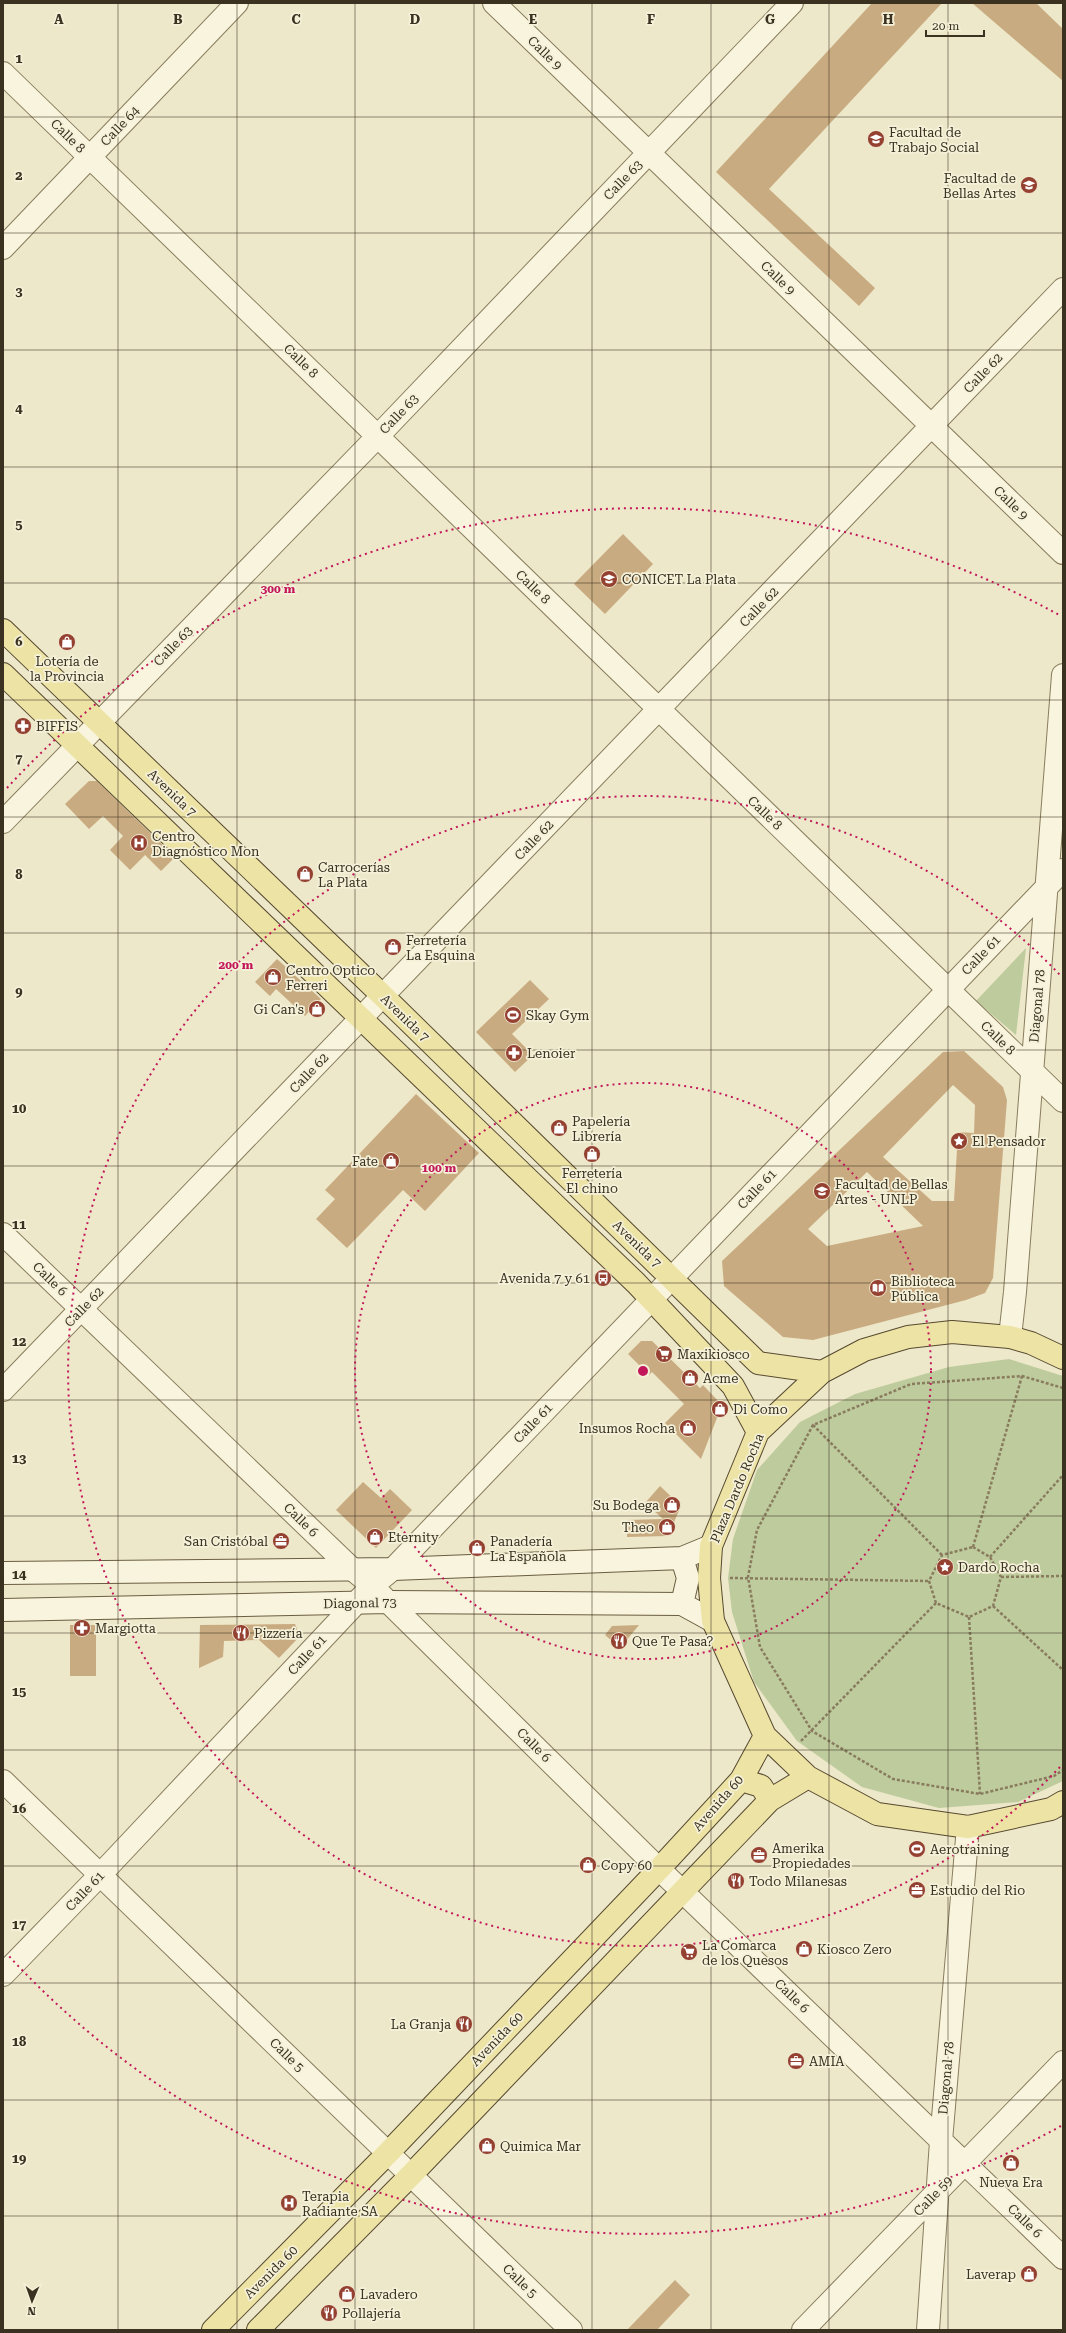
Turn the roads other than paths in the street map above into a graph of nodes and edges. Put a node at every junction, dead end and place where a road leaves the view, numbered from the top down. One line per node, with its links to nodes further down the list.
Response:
1 (236, 3): 6 (street, Calle 64)
2 (494, 3): 5 (street, Calle 9)
3 (792, 3): 5 (street, Calle 63)
4 (3, 73): 6 (street, Calle 8)
5 (650, 153): 9 (street, Calle 9); 10 (street, Calle 63)
6 (90, 158): 7 (street, Calle 64); 10 (street, Calle 8)
7 (3, 248)
8 (1063, 289): 9 (street, Calle 62)
9 (932, 426): 11 (street, Calle 9); 15 (street, Calle 62)
10 (378, 436): 15 (street, Calle 8); 16 (street, Calle 63)
11 (1063, 553)
12 (3, 630): 16 (main road, Avenida 7)
13 (3, 674): 17 (main road)
14 (1063, 675): 20 (street, Diagonal 78)
15 (659, 711): 21 (street, Calle 8); 22 (street, Calle 62)
16 (99, 722): 17 (street, Calle 63); 22 (main road, Avenida 7)
17 (76, 746): 18 (street, Calle 63); 23 (main road)
18 (3, 822)
19 (1063, 870): 20 (street, Calle 61)
20 (1047, 887): 21 (street, Calle 61); 24 (street, Diagonal 78)
21 (947, 989): 24 (street, Calle 8); 27 (street, Calle 61)
22 (383, 996): 23 (street, Calle 62); 27 (main road, Avenida 7)
23 (361, 1019): 28 (main road); 29 (street, Calle 62)
24 (1032, 1071): 25 (street, Calle 8); 30 (street, Diagonal 78)
25 (1063, 1101)
26 (3, 1234): 29 (street, Calle 6)
27 (672, 1279): 28 (street, Calle 61); 32 (main road, Avenida 7)
28 (652, 1299): 34 (main road); 38 (street, Calle 61)
29 (81, 1310): 33 (street, Calle 62); 37 (street, Calle 6)
30 (1010, 1337): 31 (main road, Plaza Dardo Rocha); 32 (main road, Plaza Dardo Rocha)
31 (1063, 1358)
32 (822, 1372): 34 (main road, Plaza Dardo Rocha)
33 (3, 1390)
34 (758, 1432): 35 (main road, Plaza Dardo Rocha)
35 (711, 1546): 36 (street); 45 (main road, Plaza Dardo Rocha)
36 (682, 1558): 38 (street); 43 (street)
37 (352, 1569): 38 (street); 39 (street); 40 (street, Calle 6)
38 (393, 1569): 40 (street, Calle 61)
39 (3, 1573)
40 (372, 1586): 41 (street, Calle 6); 42 (street, Calle 61)
41 (389, 1602): 42 (street, Diagonal 73); 43 (street, Diagonal 73); 53 (street, Calle 6)
42 (356, 1603): 44 (street, Diagonal 73); 54 (street, Calle 61)
43 (682, 1604): 45 (street, Diagonal 73)
44 (3, 1610)
45 (713, 1621): 46 (main road, Plaza Dardo Rocha)
46 (765, 1736): 47 (main road, Plaza Dardo Rocha); 48 (main road, Avenida 60)
47 (808, 1777): 50 (main road); 52 (main road, Plaza Dardo Rocha)
48 (741, 1780): 50 (main road); 53 (main road, Avenida 60)
49 (3, 1781): 54 (street, Calle 5)
50 (770, 1800): 55 (main road)
51 (1063, 1802): 52 (main road, Plaza Dardo Rocha)
52 (968, 1827): 58 (street, Diagonal 78)
53 (659, 1869): 55 (street, Calle 6); 59 (main road, Avenida 60)
54 (100, 1875): 56 (street, Calle 61); 59 (street, Calle 5)
55 (684, 1892): 58 (street, Calle 6); 61 (main road)
56 (3, 1975)
57 (1063, 2062): 60 (street, Calle 59)
58 (941, 2141): 60 (street, Calle 6); 62 (street, Diagonal 78)
59 (388, 2153): 61 (street, Calle 5); 64 (main road, Avenida 60)
60 (965, 2164): 62 (street, Calle 59); 63 (street, Calle 6)
61 (411, 2175): 65 (main road); 66 (street, Calle 5)
62 (937, 2192): 67 (street, Calle 59); 68 (street, Diagonal 78)
63 (1063, 2258)
64 (213, 2330)
65 (258, 2330)
66 (571, 2330)
67 (803, 2330)
68 (928, 2330)

